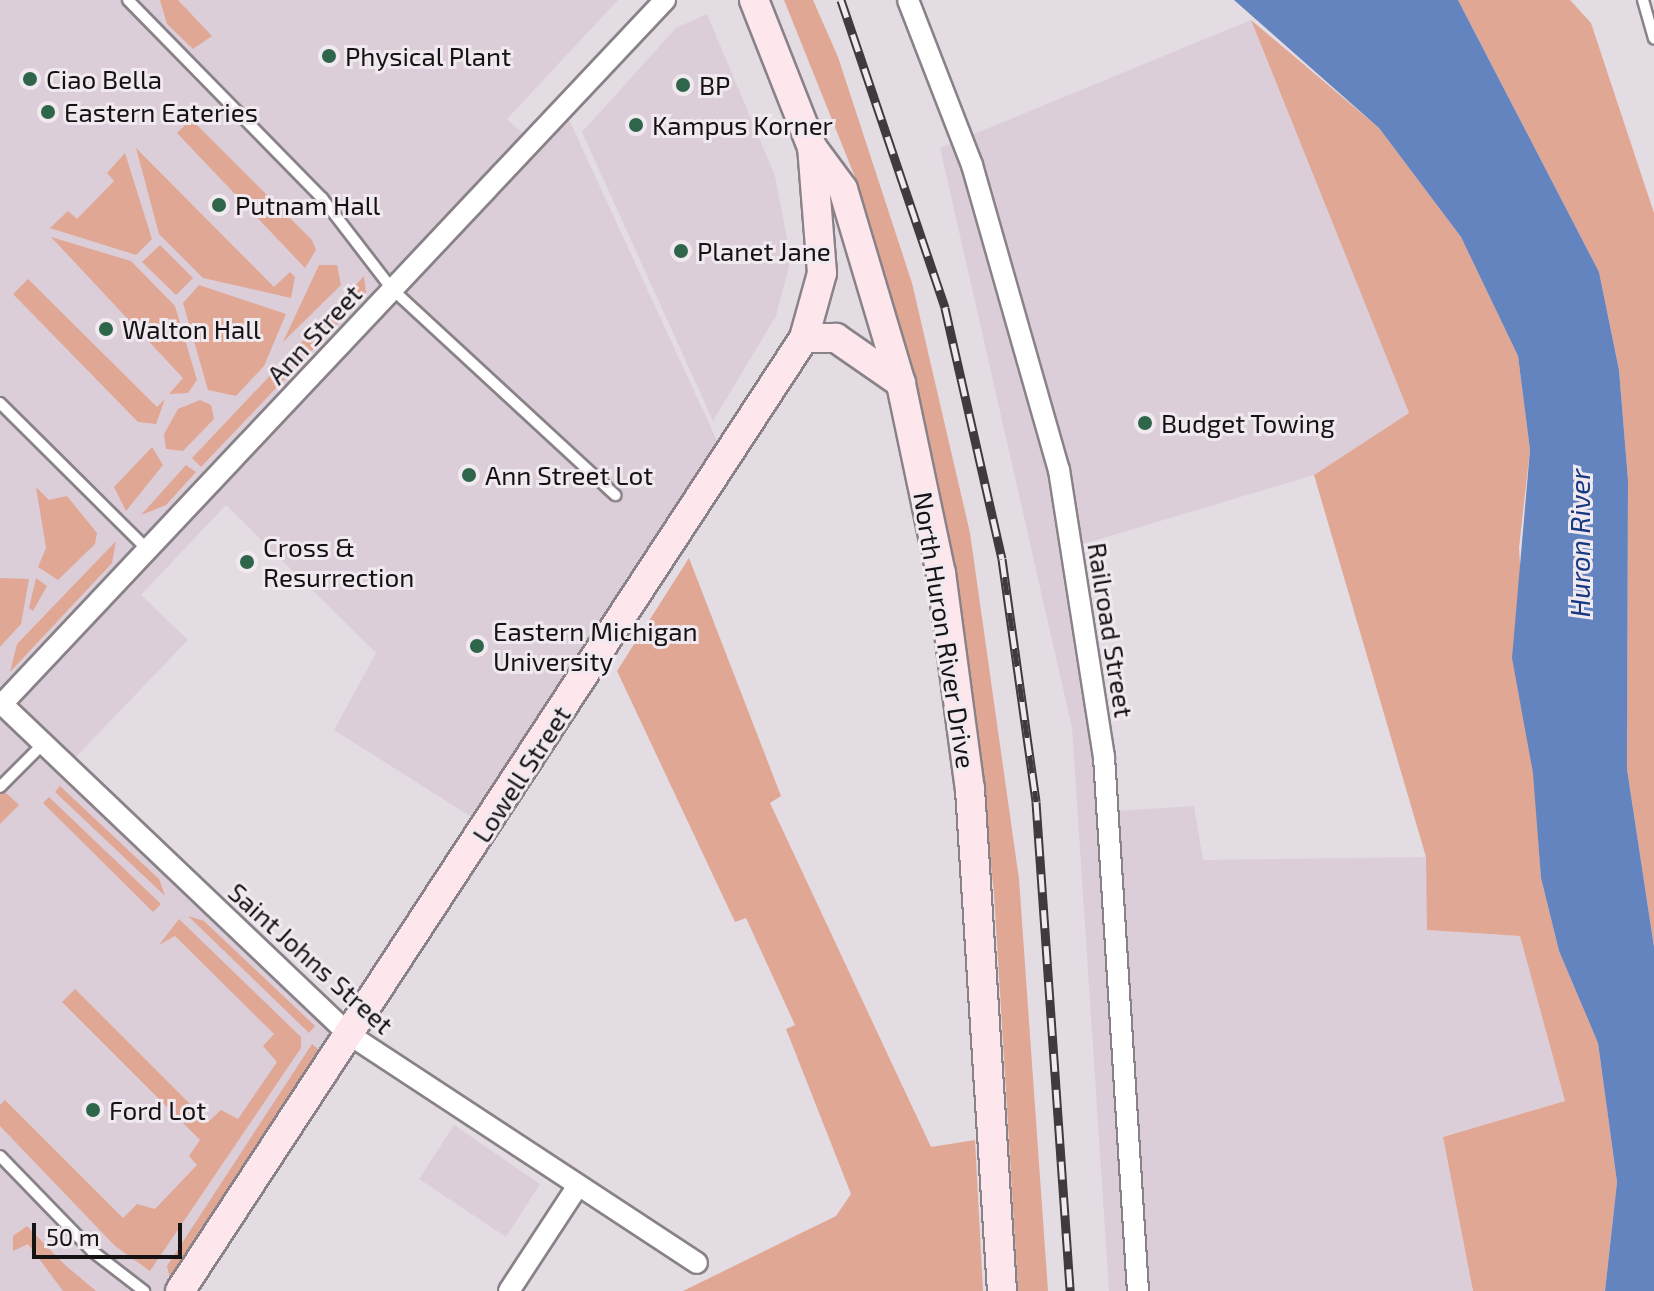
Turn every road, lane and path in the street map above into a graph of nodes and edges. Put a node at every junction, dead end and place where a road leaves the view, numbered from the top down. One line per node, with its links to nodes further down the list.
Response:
1 (132, 0): 8 (lane)
2 (665, 0): 8 (street, Ann Street)
3 (754, 0): 7 (main road, North Huron River Drive)
4 (908, 0): 25 (street, Railroad Street)
5 (1643, 0): 6 (lane)
6 (1654, 38)
7 (812, 147): 9 (main road, Lowell Street); 10 (main road, North Huron River Drive)
8 (392, 289): 12 (lane); 13 (street, Ann Street)
9 (804, 338): 10 (main road); 17 (main road, Lowell Street)
10 (901, 384): 24 (main road, North Huron River Drive)
11 (0, 403): 13 (lane)
12 (615, 495)
13 (147, 549): 14 (street, Ann Street)
14 (1, 704): 15 (street, Saint Johns Street)
15 (42, 745): 16 (lane); 17 (street, Saint Johns Street)
16 (0, 787)
17 (350, 1035): 19 (street, Saint Johns Street); 22 (main road, Lowell Street)
18 (0, 1156): 21 (lane)
19 (577, 1187): 20 (street, Saint Johns Street); 23 (street)
20 (697, 1263)
21 (144, 1291)
22 (180, 1291)
23 (509, 1291)
24 (1002, 1291)
25 (1138, 1291)

